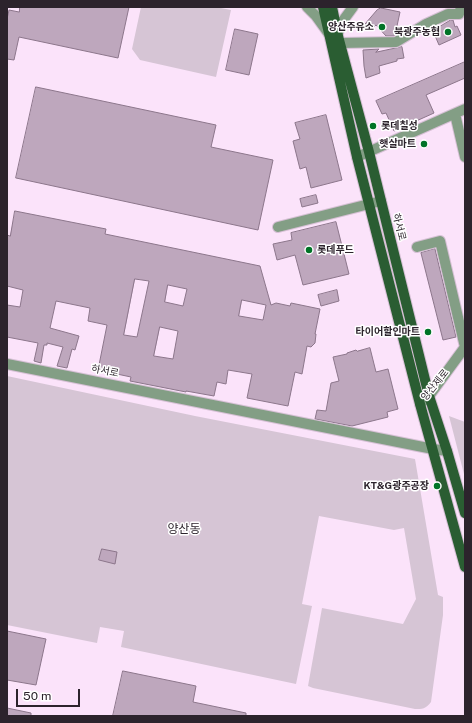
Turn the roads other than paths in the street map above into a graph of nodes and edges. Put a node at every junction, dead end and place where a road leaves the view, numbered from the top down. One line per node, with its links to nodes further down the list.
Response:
1 (307, 7): 6 (street)
2 (323, 7): 6 (main road, 하서로)
3 (332, 7): 6 (main road, 하서로)
4 (353, 7): 6 (street)
5 (461, 7): 6 (street)
6 (336, 37): 9 (main road, 하서로); 10 (main road, 하서로)
7 (465, 109): 8 (street)
8 (455, 114): 9 (street); 11 (street)
9 (369, 152): 10 (street); 12 (main road, 하서로)
10 (357, 157): 13 (main road, 하서로)
11 (465, 157)
12 (381, 201): 13 (street); 18 (main road, 하서로)
13 (369, 204): 14 (street); 19 (main road, 하서로)
14 (278, 228)
15 (417, 247): 16 (street)
16 (465, 347): 18 (street, 양산제로)
17 (7, 364): 20 (street, 하서로)
18 (429, 396): 19 (street, 양산제로); 21 (main road, 하서로)
19 (420, 404): 20 (main road, 하서로)
20 (433, 449): 21 (street, 하서로); 23 (main road, 하서로)
21 (447, 451): 22 (main road, 하서로)
22 (465, 513)
23 (465, 567)

